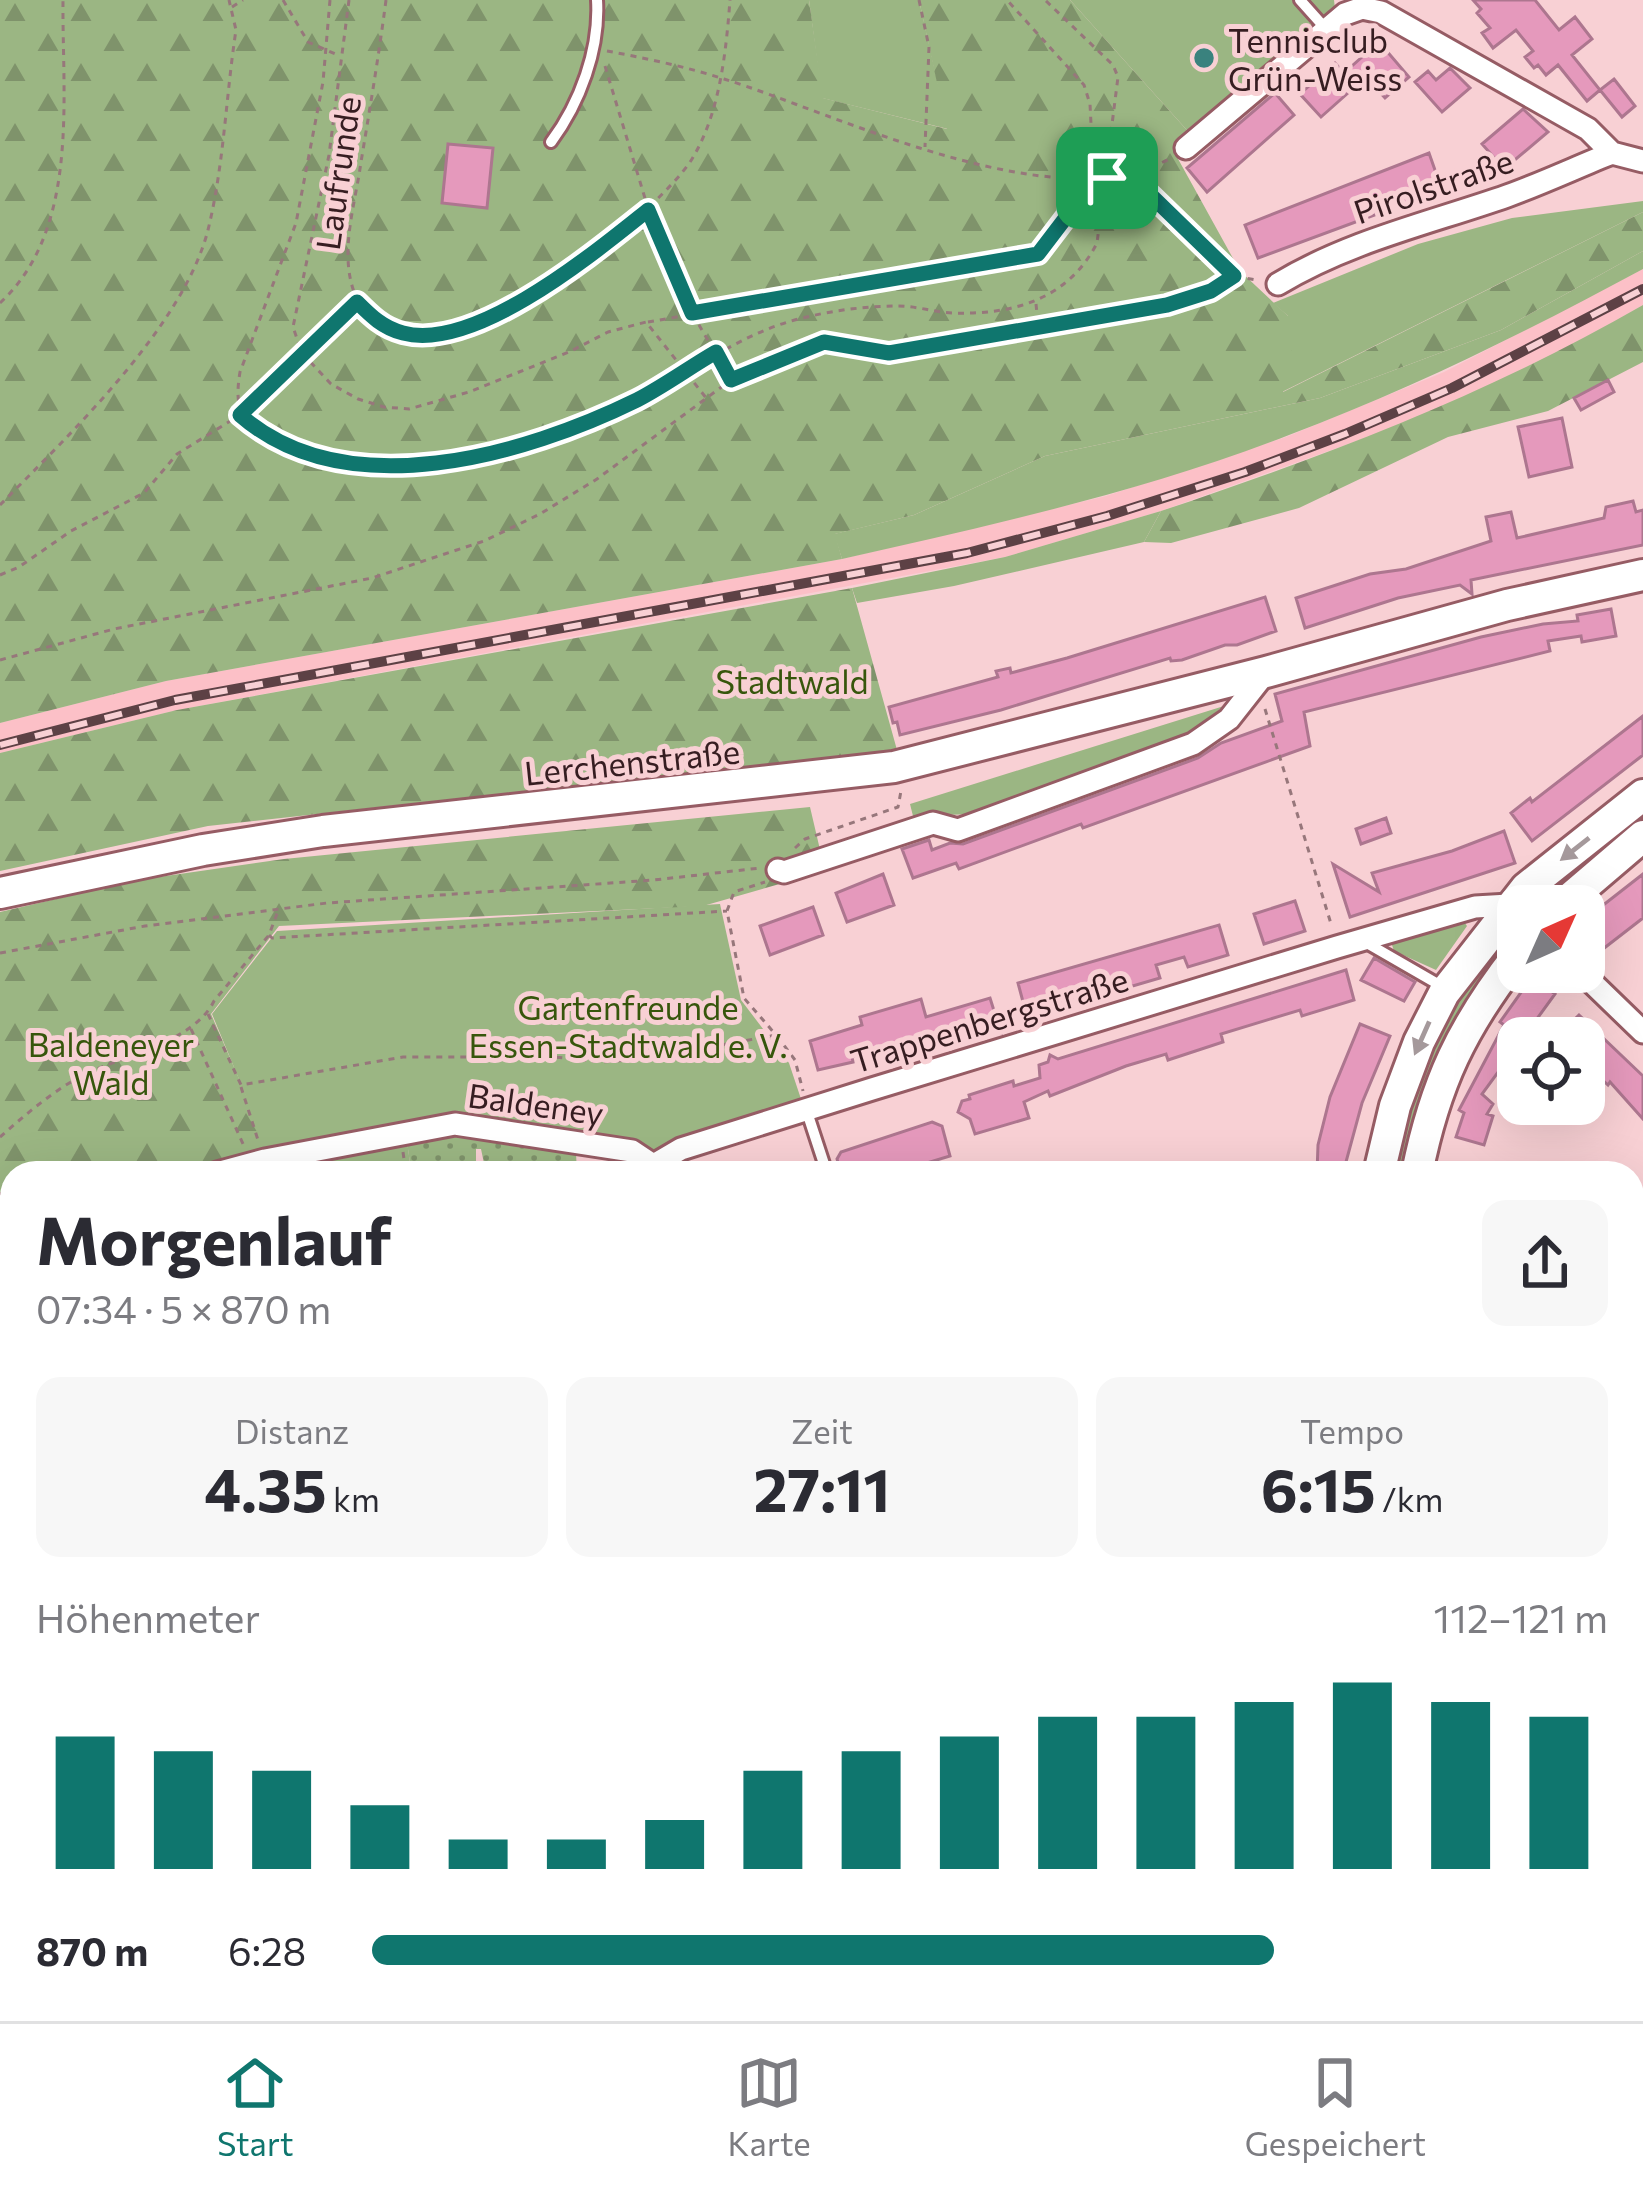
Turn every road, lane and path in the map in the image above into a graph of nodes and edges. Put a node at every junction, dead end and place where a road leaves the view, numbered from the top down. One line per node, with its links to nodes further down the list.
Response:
1 (63, 0): 32 (path)
2 (229, 0): 14 (path)
3 (243, 0): 14 (path)
4 (283, 0): 17 (path)
5 (330, 0): 17 (path)
6 (349, 0): 18 (path)
7 (386, 0): 31 (path, Laufrunde)
8 (597, 0): 16 (lane)
9 (730, 0): 19 (path)
10 (919, 0): 22 (path)
11 (1007, 0): 26 (path)
12 (1045, 0): 27 (path)
13 (1300, 0): 15 (lane)
14 (232, 7): 43 (path)
15 (1326, 29): 21 (street); 23 (street)
16 (593, 50): 19 (path); 20 (lane); 28 (path)
17 (326, 52): 18 (path); 42 (path)
18 (342, 56): 38 (path)
19 (720, 77): 22 (path); 28 (path)
20 (551, 142)
21 (1186, 148): 25 (path)
22 (925, 149): 26 (path)
23 (1612, 153): 24 (street); 30 (street, Pirolstraße)
24 (1643, 161)
25 (1131, 176): 27 (path); 29 (path)
26 (1076, 177): 27 (path); 34 (path)
27 (1107, 178): 33 (path)
28 (648, 210): 31 (path); 34 (path)
29 (1234, 276): 30 (path); 36 (path)
30 (1278, 284)
31 (357, 302): 38 (path)
32 (0, 303)
33 (1036, 303): 36 (path); 37 (path)
34 (692, 313): 35 (path); 37 (path)
35 (646, 322): 38 (path); 39 (path)
36 (1038, 326): 40 (path)
37 (716, 352): 39 (path); 40 (path)
38 (302, 353): 42 (path)
39 (685, 370): 41 (path); 42 (path)
40 (731, 380): 41 (path)
41 (709, 400): 46 (path)
42 (240, 415): 44 (path)
43 (0, 505)
44 (0, 575)
45 (1643, 575): 47 (main road, Lerchenstraße)
46 (0, 660)
47 (1265, 672): 49 (main road, Lerchenstraße); 52 (street)
48 (1265, 709): 62 (path)
49 (894, 767): 52 (path); 55 (main road, Lerchenstraße)
50 (1643, 795): 53 (main road, one-way to 53)
51 (1643, 836): 54 (main road)
52 (781, 871): 57 (path); 58 (path)
53 (1541, 885)
54 (1586, 885)
55 (0, 893)
56 (1497, 908): 61 (street, Trappenbergstraße)
57 (278, 910): 60 (path); 63 (path)
58 (727, 911): 60 (path); 70 (path)
59 (1497, 929): 65 (main road)
60 (269, 935): 67 (path)
61 (1362, 940): 62 (street, Trappenbergstraße); 65 (lane)
62 (1337, 946): 72 (street, Trappenbergstraße)
63 (0, 953)
64 (1497, 981): 81 (main road)
65 (1447, 989): 80 (main road, one-way to 80)
66 (1603, 993): 69 (street)
67 (208, 1014): 68 (path); 71 (path)
68 (190, 1027): 73 (path); 74 (path)
69 (1643, 1032)
70 (776, 1034): 71 (path); 72 (path)
71 (241, 1085): 75 (path)
72 (807, 1112): 78 (street, Trappenbergstraße); 79 (lane)
73 (0, 1136)
74 (259, 1161)
75 (261, 1161)
76 (281, 1161): 77 (street, Baldeney)
77 (641, 1161)
78 (661, 1161)
79 (823, 1161)
80 (1382, 1161)
81 (1420, 1161)

